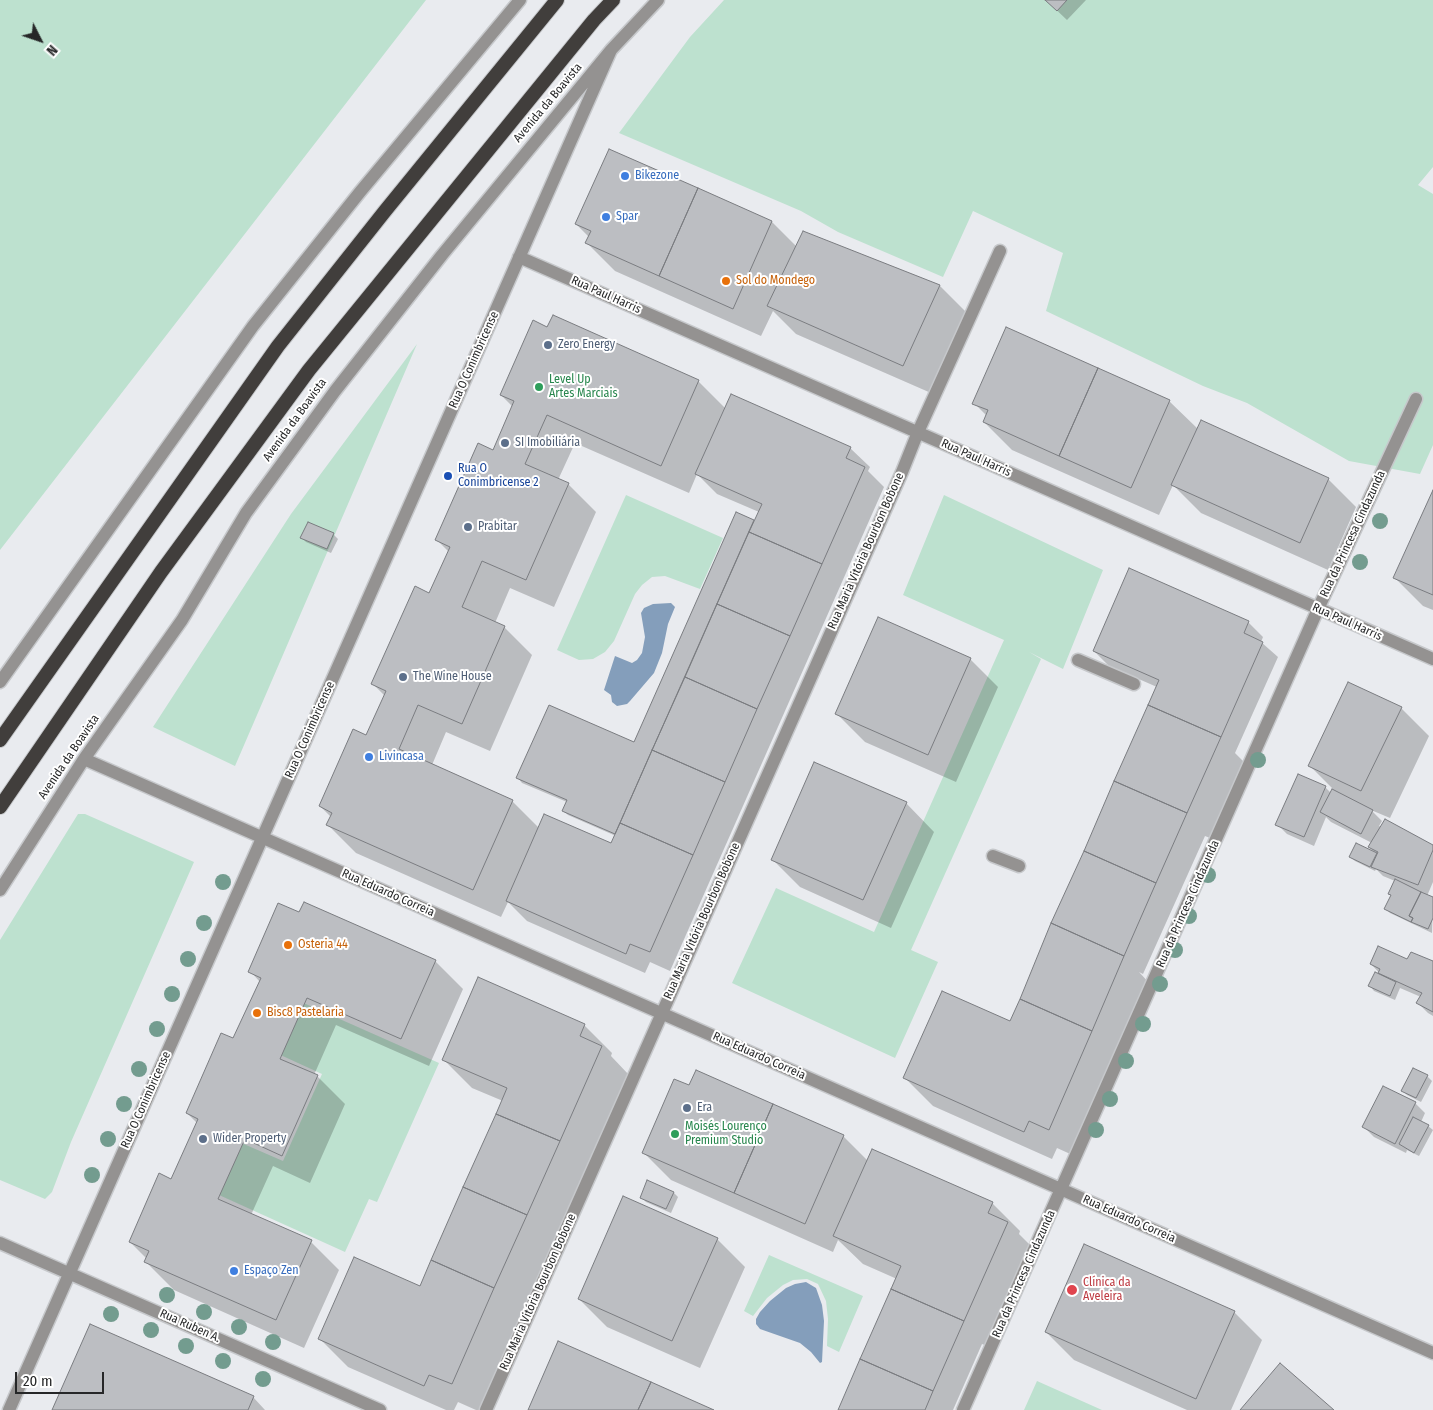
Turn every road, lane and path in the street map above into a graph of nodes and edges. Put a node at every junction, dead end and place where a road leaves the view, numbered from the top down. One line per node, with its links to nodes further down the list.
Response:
1 (520, 0): 13 (street)
2 (557, 0): 15 (highway)
3 (613, 0): 17 (highway, Avenida da Boavista)
4 (658, 0): 5 (street, Avenida da Boavista)
5 (611, 50): 7 (street, Rua O Conimbricense); 16 (street, Avenida da Boavista)
6 (1000, 251): 9 (street, Rua Maria Vitória Bourbon Bobone)
7 (520, 257): 9 (street, Rua Paul Harris); 18 (street, Rua O Conimbricense)
8 (1416, 399): 10 (street, Rua da Princesa Cindazunda)
9 (918, 432): 10 (street, Rua Paul Harris); 22 (street, Rua Maria Vitória Bourbon Bobone)
10 (1318, 609): 12 (street, Rua Paul Harris); 23 (street, Rua da Princesa Cindazunda)
11 (1078, 660): 14 (street)
12 (1433, 660)
13 (0, 682)
14 (1134, 684)
15 (0, 740)
16 (84, 759): 18 (street, Rua Eduardo Correia); 21 (street, Avenida da Boavista)
17 (0, 807)
18 (262, 838): 22 (street, Rua Eduardo Correia); 25 (street, Rua O Conimbricense)
19 (993, 856): 20 (street)
20 (1018, 866)
21 (0, 890)
22 (662, 1014): 23 (street, Rua Eduardo Correia); 29 (street, Rua Maria Vitória Bourbon Bobone)
23 (1061, 1189): 26 (street, Rua Eduardo Correia); 30 (street, Rua da Princesa Cindazunda)
24 (0, 1243): 25 (street, Rua Ruben A.)
25 (69, 1273): 27 (street, Rua O Conimbricense); 28 (street, Rua Ruben A.)
26 (1433, 1353)
27 (9, 1410)
28 (380, 1410)
29 (486, 1410)
30 (964, 1410)

